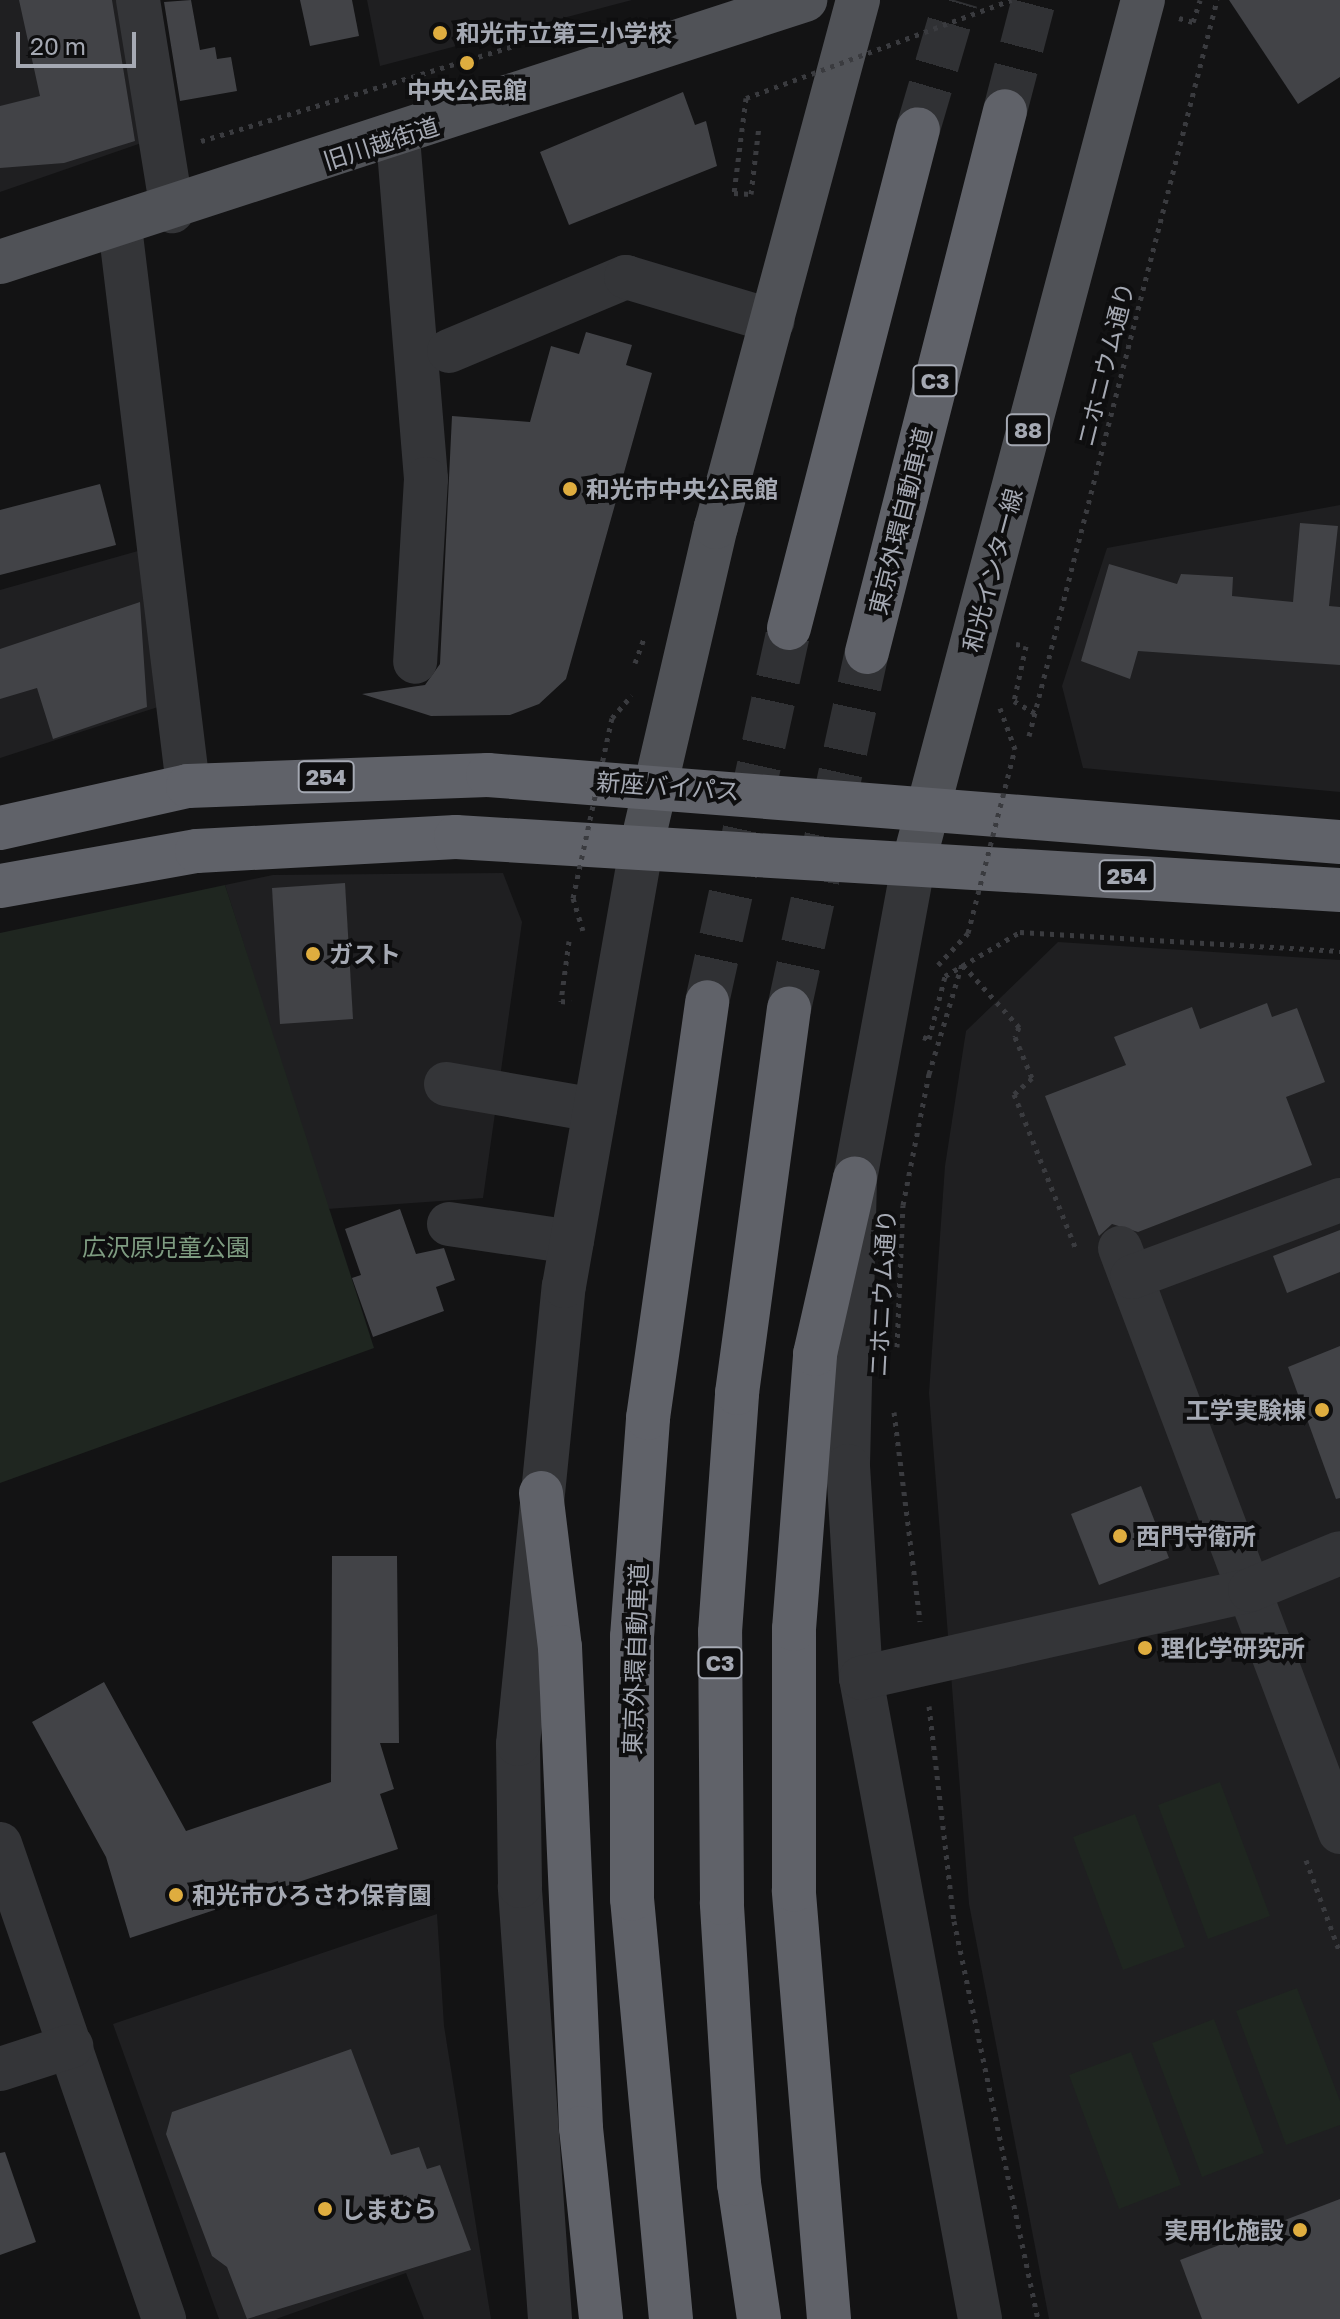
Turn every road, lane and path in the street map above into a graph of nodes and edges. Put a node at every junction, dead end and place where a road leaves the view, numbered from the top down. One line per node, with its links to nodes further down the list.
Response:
1 (138, 0): 13 (street)
2 (805, 0): 12 (main road, 旧川越街道)
3 (858, 0): 17 (main road)
4 (1011, 0): 10 (path, bridge)
5 (1200, 0): 7 (path)
6 (1217, 0): 24 (path, ニホニウム通り)
7 (1161, 4): 29 (main road, 和光インター線 / 88)
8 (529, 42): 13 (path)
9 (1005, 111): 21 (highway, 東京外環自動車道 / C3)
10 (759, 126)
11 (918, 129): 19 (highway)
12 (398, 138): 14 (main road, 旧川越街道); 22 (street)
13 (162, 153): 14 (street)
14 (172, 211): 15 (main road, 旧川越街道)
15 (120, 227): 16 (main road, 旧川越街道); 28 (street)
16 (0, 262)
17 (773, 321): 18 (street); 27 (main road)
18 (449, 351)
19 (789, 628)
20 (1006, 641): 24 (path)
21 (867, 652)
22 (415, 662)
23 (995, 696): 37 (path, bridge)
24 (1035, 713): 26 (path, ニホニウム通り)
25 (612, 718): 36 (path, bridge)
26 (1029, 736)
27 (657, 785): 28 (highway, 新座バイパス / 254); 29 (highway, 新座バイパス / 254); 32 (main road)
28 (188, 786): 30 (highway, 新座バイパス / 254)
29 (930, 806): 31 (highway, 新座バイパス / 254); 33 (main road, 和光インター線 / 88)
30 (0, 828)
31 (1340, 842)
32 (642, 844): 33 (highway, 254); 34 (highway, 254); 46 (street)
33 (914, 861): 35 (highway, 254); 47 (street)
34 (0, 886)
35 (1340, 890)
36 (573, 898)
37 (968, 933)
38 (569, 941): 42 (path)
39 (1340, 951): 40 (path)
40 (962, 964): 41 (path); 51 (path, ニホニウム通り)
41 (945, 976)
42 (562, 994)
43 (707, 1002): 66 (highway, 東京外環自動車道)
44 (789, 1009): 67 (highway, C3)
45 (446, 1084): 46 (street)
46 (595, 1110): 50 (street)
47 (855, 1178): 57 (street); 68 (highway)
48 (1340, 1200): 55 (street)
49 (449, 1224): 50 (street)
50 (572, 1242): 53 (street)
51 (896, 1362)
52 (895, 1394): 56 (path, ニホニウム通り)
53 (541, 1493): 64 (street); 65 (highway)
54 (1340, 1553): 55 (street)
55 (1250, 1590): 56 (street); 59 (street)
56 (930, 1663): 57 (street); 70 (path)
57 (861, 1678): 69 (street)
58 (0, 1844): 61 (street)
59 (1322, 1844): 60 (path)
60 (1340, 1953)
61 (71, 2046): 62 (street); 63 (street)
62 (0, 2069)
63 (164, 2319)
64 (550, 2319)
65 (601, 2319)
66 (671, 2319)
67 (759, 2319)
68 (829, 2319)
69 (980, 2319)
70 (1038, 2319)

